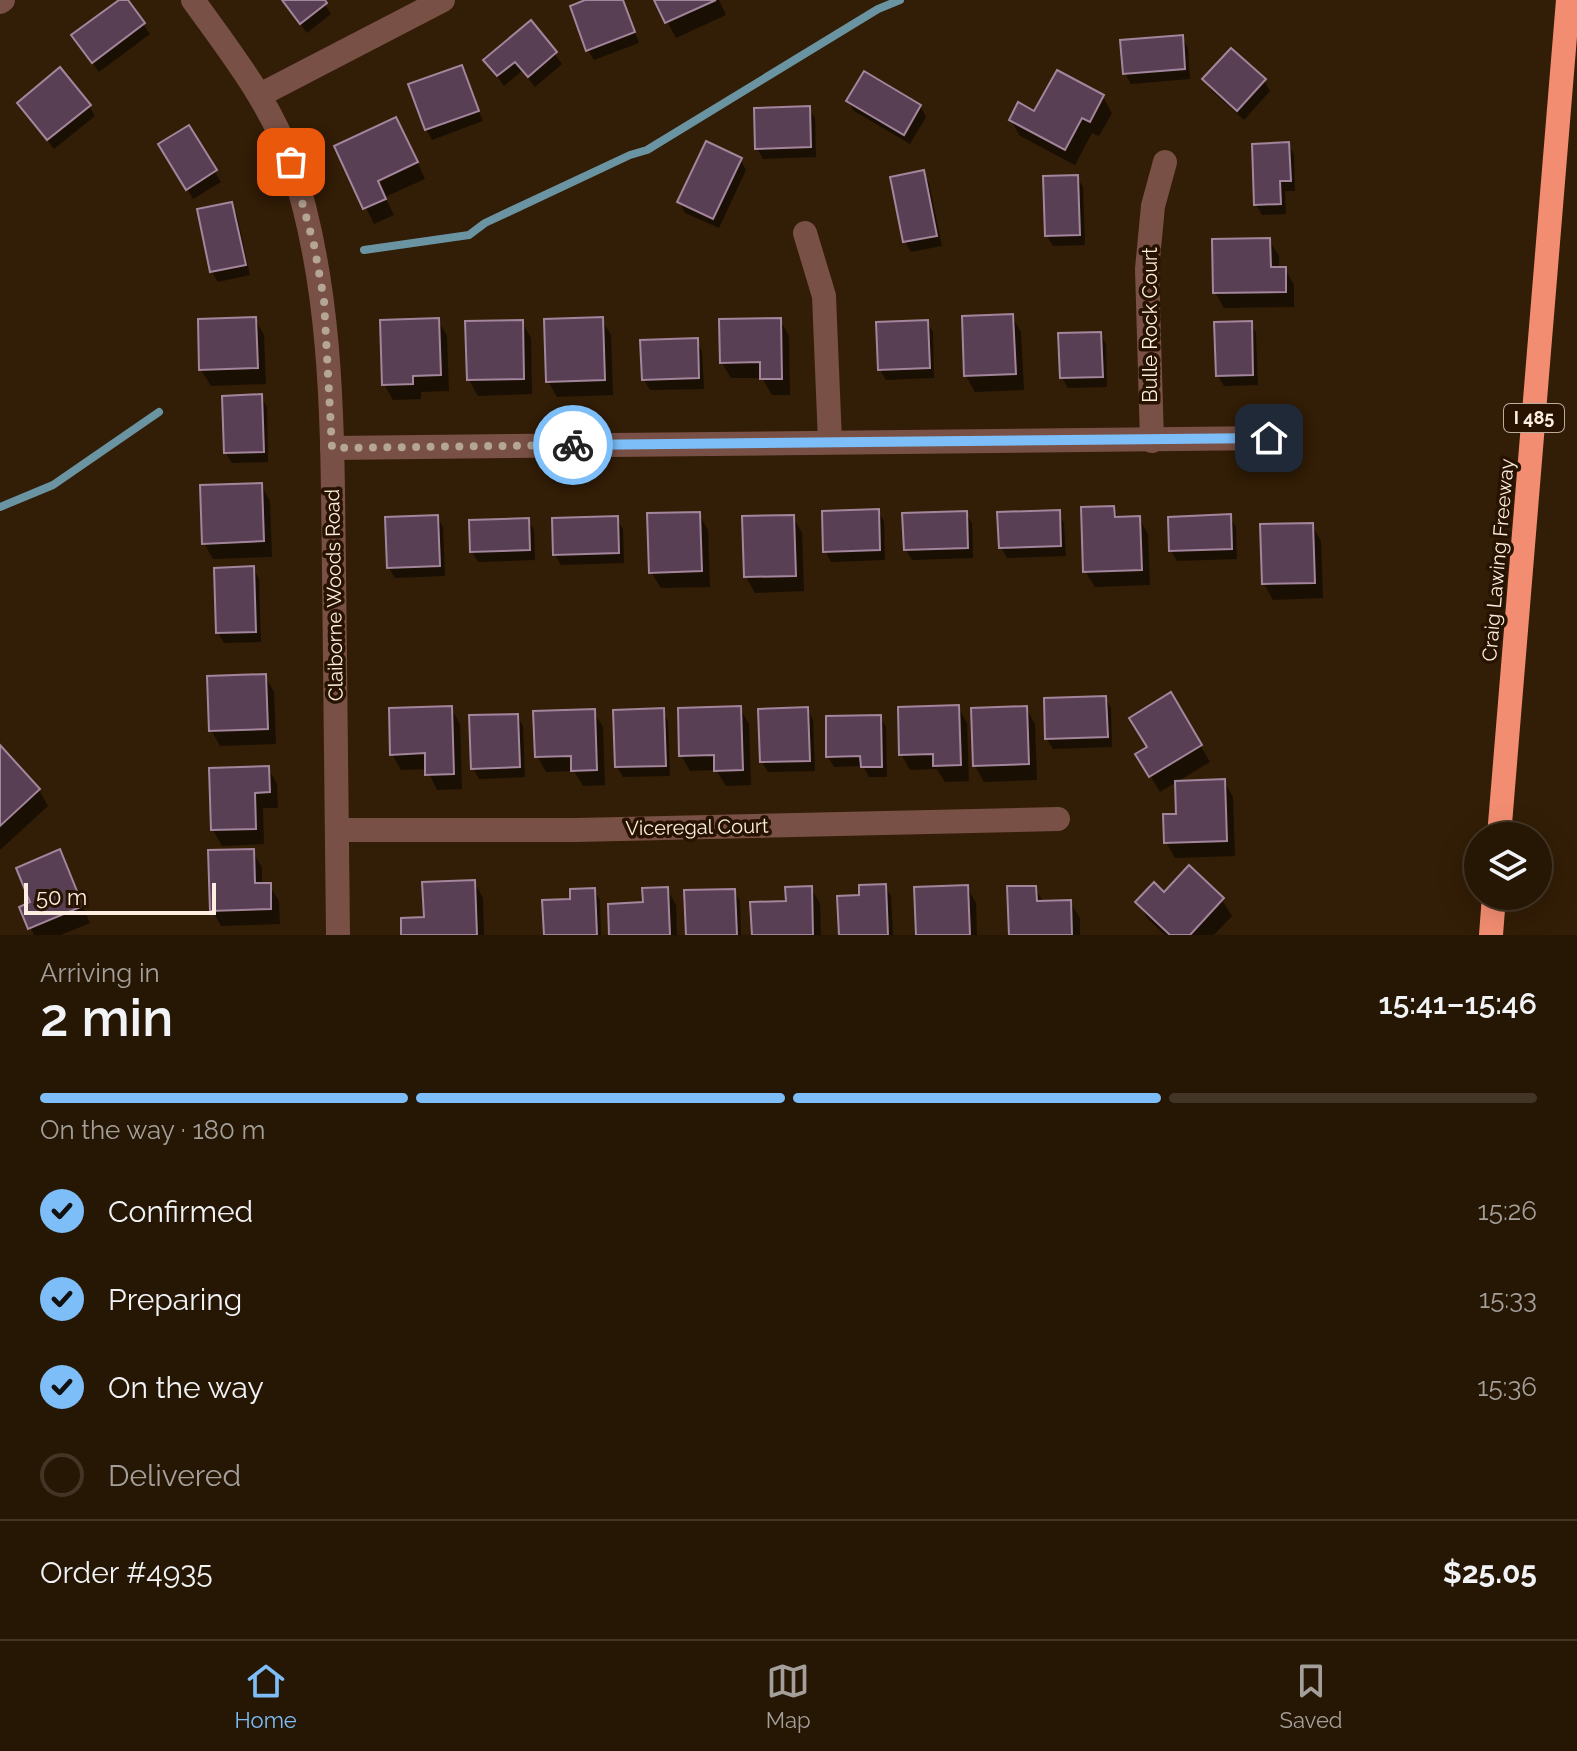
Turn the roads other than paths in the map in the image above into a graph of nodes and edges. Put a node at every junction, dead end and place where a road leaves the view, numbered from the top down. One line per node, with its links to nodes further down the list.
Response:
1 (193, 0): 4 (street, Claiborne Woods Road)
2 (443, 0): 4 (street)
3 (1568, 0): 12 (highway, Craig Lawing Freeway / I 485)
4 (260, 95): 10 (street, Claiborne Woods Road)
5 (1165, 162): 8 (street, Bulle Rock Court)
6 (805, 233): 9 (street)
7 (1269, 438): 8 (street)
8 (1152, 441): 9 (street)
9 (830, 442): 10 (street)
10 (332, 448): 13 (street, Claiborne Woods Road)
11 (1058, 819): 13 (street, Viceregal Court)
12 (1500, 822)
13 (337, 830): 15 (street, Claiborne Woods Road)
14 (1493, 910): 16 (highway)
15 (338, 935)
16 (1491, 935)

